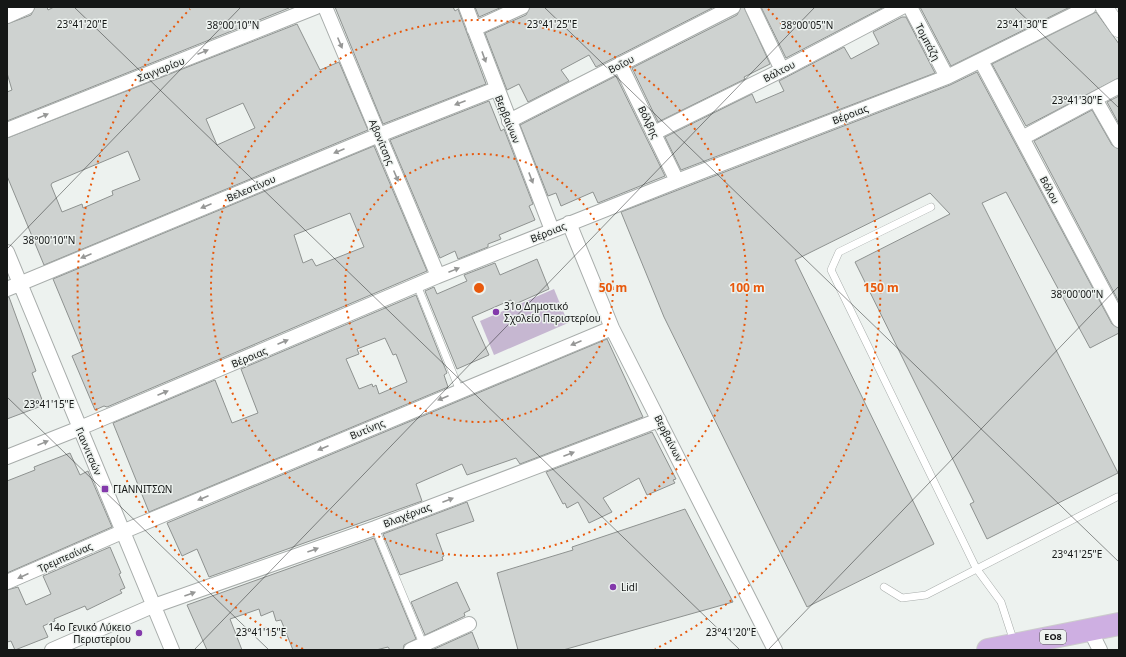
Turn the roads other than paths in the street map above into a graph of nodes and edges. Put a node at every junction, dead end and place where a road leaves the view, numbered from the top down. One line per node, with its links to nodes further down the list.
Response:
1 (27, 7): 12 (street)
2 (316, 7): 23 (street, Σαγγαρίου, one-way to 2)
3 (325, 7): 25 (street, Αβονίτσης, one-way to 25)
4 (466, 7): 14 (street, Βερβαίνων)
5 (522, 7): 14 (street)
6 (733, 7): 16 (street, Βοΐου)
7 (752, 7): 17 (street)
8 (902, 7): 17 (street, Βάλτου)
9 (910, 7): 18 (street, Τομπάζη)
10 (1089, 7): 15 (street, Βέροιας)
11 (1104, 7): 13 (street)
12 (7, 16)
13 (1119, 29)
14 (474, 30): 20 (street, Βερβαίνων, one-way to 20)
15 (981, 61): 18 (street, Βέροιας); 26 (street, Βόλου)
16 (620, 64): 22 (street, Βοΐου); 24 (street, Βόλβης)
17 (782, 70): 24 (street, Βάλτου)
18 (947, 77): 28 (street, Βέροιας)
19 (1119, 86): 21 (street)
20 (496, 89): 22 (street, Βερβαίνων); 25 (street, Βελεστίνου, one-way to 25)
21 (1095, 99): 26 (street); 27 (street)
22 (509, 121): 31 (street, Βερβαίνων, one-way to 31)
23 (7, 130)
24 (654, 133): 28 (street, Βόλβης)
25 (379, 135): 33 (street, Αβονίτσης, one-way to 33); 34 (street, Βελεστίνου, one-way to 34)
26 (1022, 138): 37 (street, Βόλου)
27 (1119, 141)
28 (677, 181): 30 (street, Βέροιας)
29 (931, 207): 46 (lane)
30 (569, 223): 31 (street, Βέροιας); 38 (street, Βερβαίνων)
31 (552, 230): 33 (street, Βέροιας, one-way to 31)
32 (7, 252): 34 (street, Γιαννιτσών)
33 (438, 276): 35 (street, Βέροιας)
34 (20, 284): 36 (street, Βελεστίνου); 41 (street, Γιαννιτσών)
35 (417, 285): 39 (lane); 41 (street, Βέροιας, one-way to 35)
36 (7, 289)
37 (1119, 320)
38 (612, 328): 39 (street, Βυτίνης, one-way to 39); 40 (street, Βερβαίνων)
39 (460, 391): 45 (street, Βυτίνης, one-way to 45)
40 (659, 420): 44 (street, Βλαχέρνας, one-way to 40); 58 (street, Βερβαίνων)
41 (80, 428): 42 (street, Βέροιας, one-way to 41); 45 (street, Γιαννιτσών)
42 (7, 457)
43 (1118, 497): 46 (lane)
44 (375, 528): 49 (street, Βλαχέρνας, one-way to 44); 54 (lane)
45 (122, 532): 47 (street, Τρεμπεσίνας, one-way to 47); 49 (street, Γιαννιτσών)
46 (976, 568): 48 (lane); 53 (lane)
47 (7, 582)
48 (884, 587)
49 (154, 607): 55 (street, Βλαχέρνας); 56 (street, Γιαννιτσών)
50 (469, 624): 54 (street)
51 (1119, 624): 52 (highway, ΕΟ8)
52 (1090, 630): 53 (highway, ΕΟ8); 60 (street)
53 (1015, 644): 59 (highway, ΕΟ8)
54 (425, 647): 57 (street)
55 (52, 650)
56 (172, 650)
57 (411, 650)
58 (775, 650)
59 (988, 650)
60 (1100, 650)

